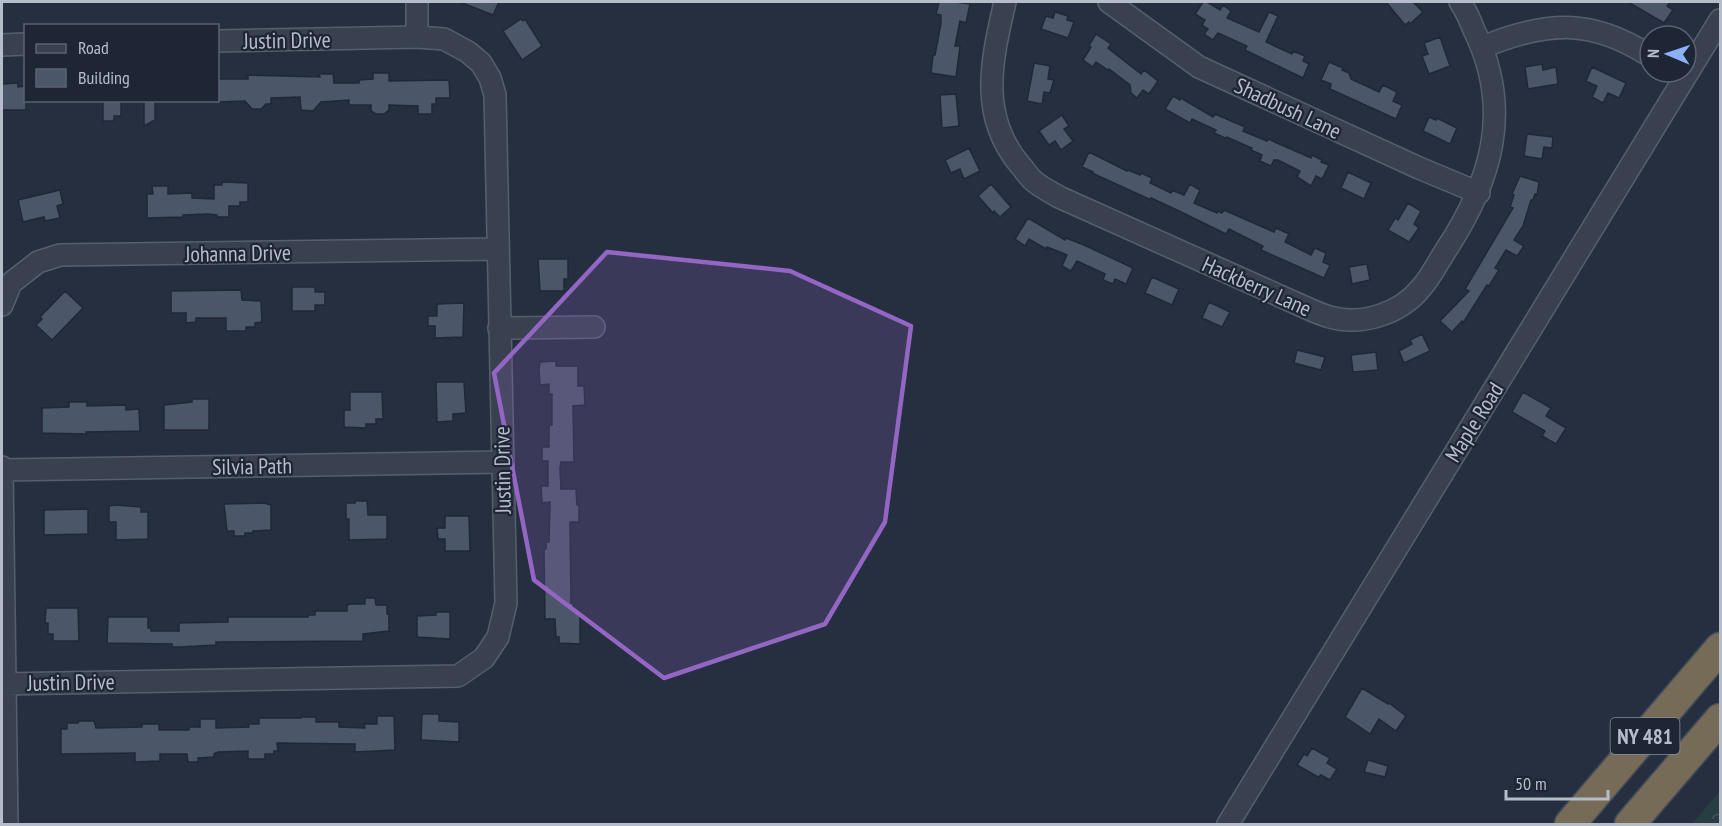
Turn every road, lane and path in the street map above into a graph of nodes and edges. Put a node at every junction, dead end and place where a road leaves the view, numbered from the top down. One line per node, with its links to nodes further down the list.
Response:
1 (417, 2): 6 (street)
2 (1005, 2): 14 (street, Hackberry Lane)
3 (1109, 2): 14 (street, Shadbush Lane)
4 (1460, 2): 10 (street, Hackberry Lane)
5 (1720, 20): 12 (street, Maple Road)
6 (417, 37): 7 (street, Justin Drive); 15 (street, Justin Drive)
7 (219, 41)
8 (24, 44): 9 (street)
9 (2, 45)
10 (1483, 47): 11 (street); 14 (street, Hackberry Lane)
11 (1638, 48)
12 (1698, 51)
13 (1676, 84): 25 (street, Maple Road)
14 (1479, 193)
15 (498, 249): 16 (street, Johanna Drive); 18 (street, Justin Drive)
16 (2, 306)
17 (594, 327): 18 (street)
18 (499, 328): 19 (street, Justin Drive)
19 (501, 462): 20 (street, Silvia Path); 22 (street, Justin Drive)
20 (2, 468): 22 (street)
21 (1720, 648): 26 (highway, NY 481)
22 (4, 684): 24 (street)
23 (1720, 719): 27 (highway, NY 481)
24 (7, 825)
25 (1228, 825)
26 (1570, 825)
27 (1630, 825)

